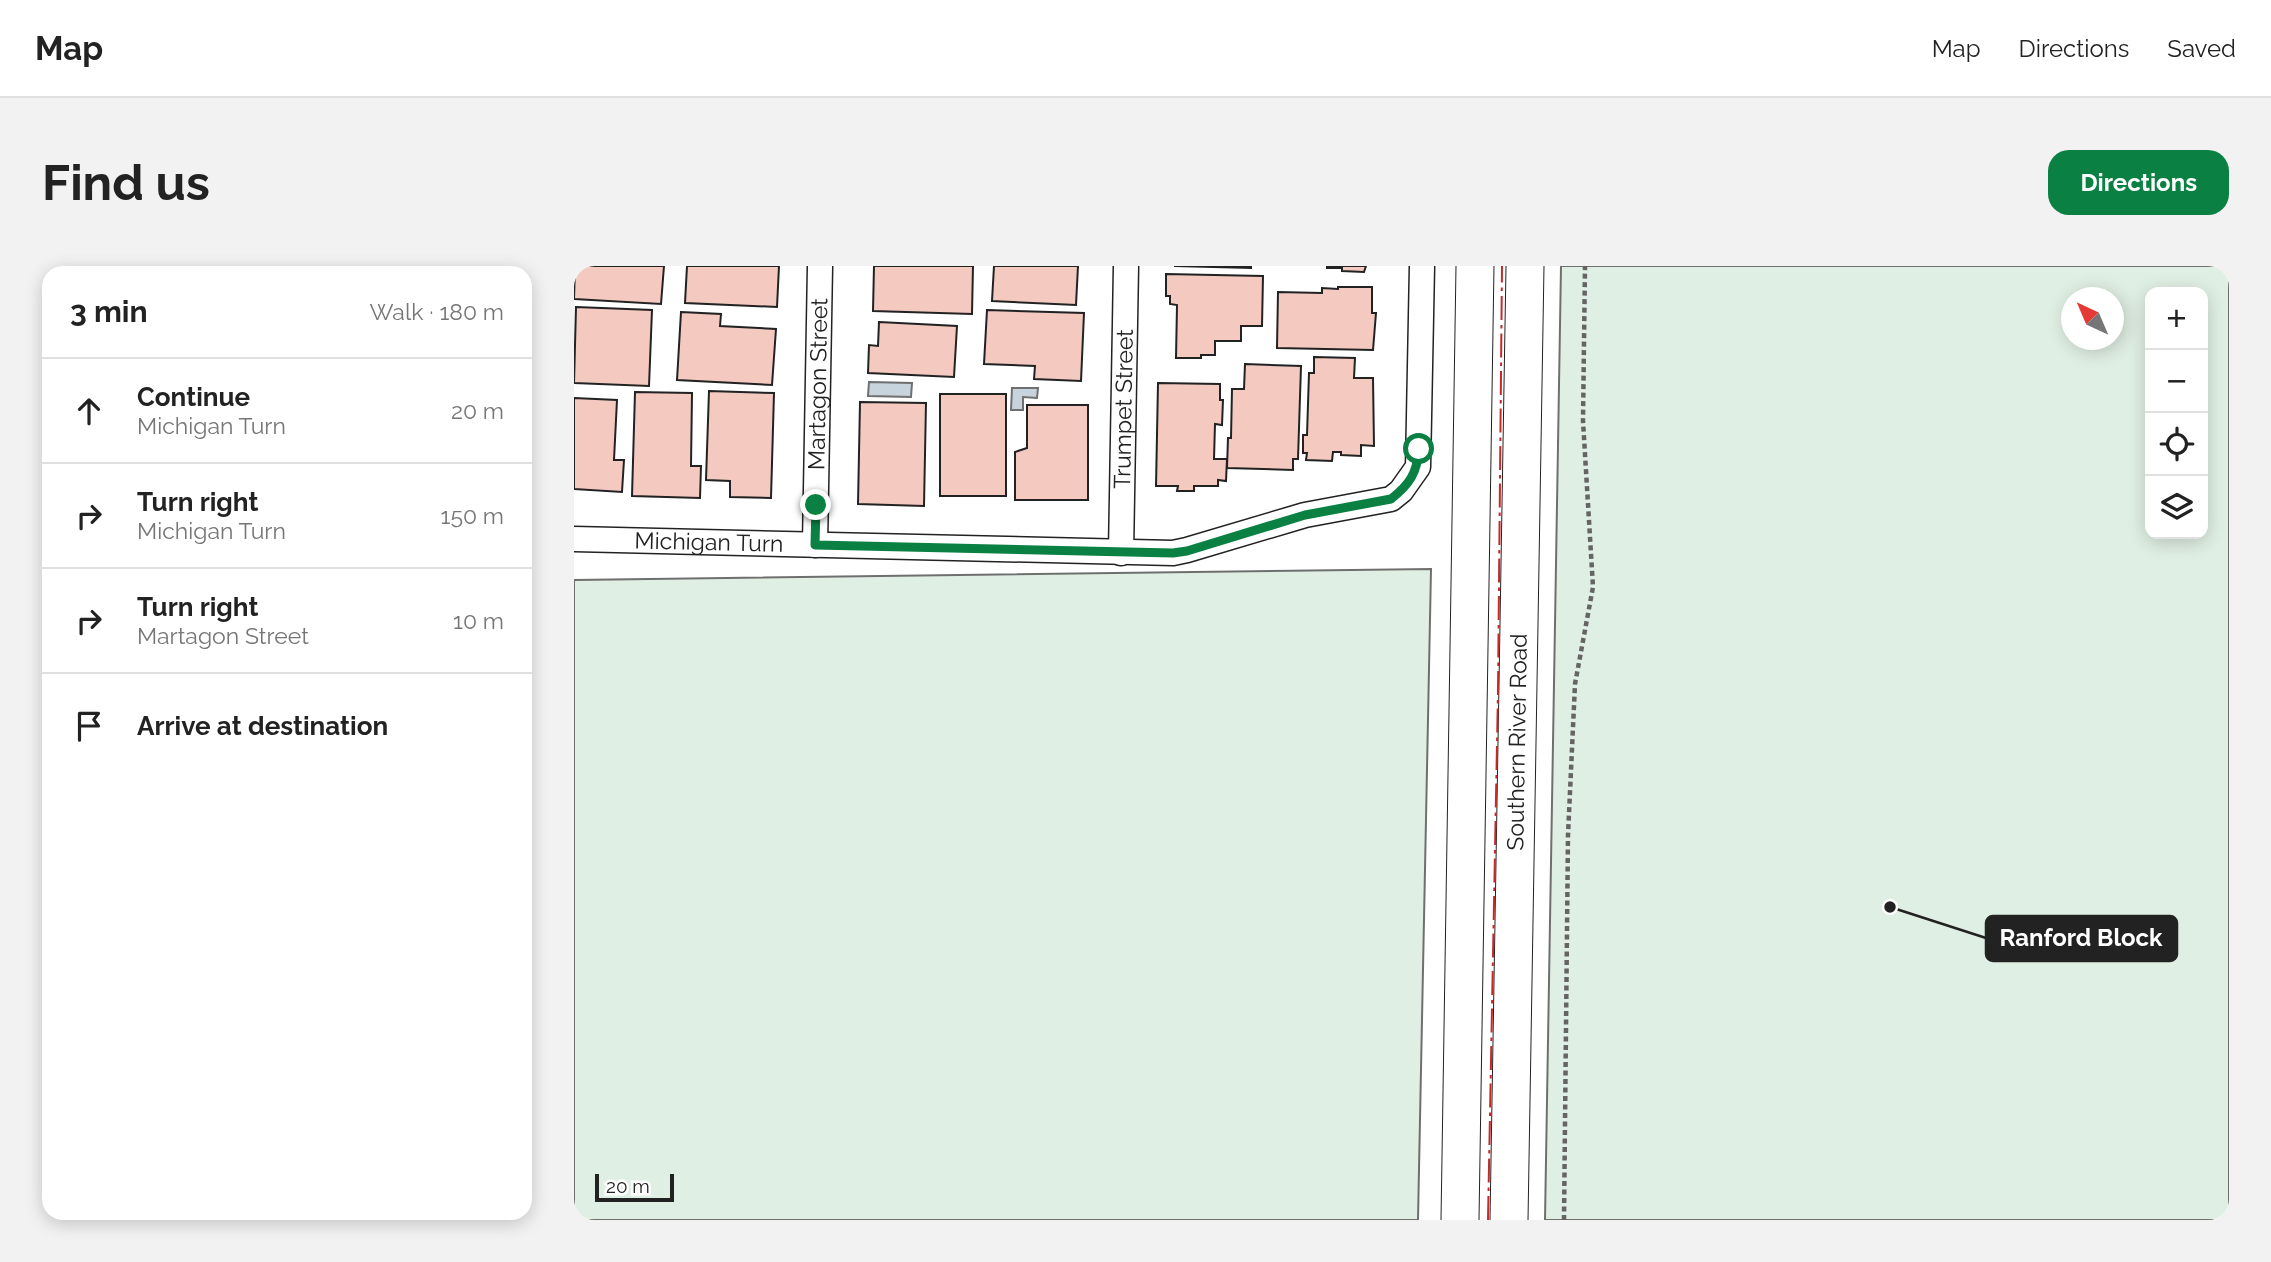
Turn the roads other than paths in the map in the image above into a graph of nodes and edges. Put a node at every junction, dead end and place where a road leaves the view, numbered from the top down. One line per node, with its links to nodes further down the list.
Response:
1 (820, 266): 7 (street, Martagon Street)
2 (1126, 266): 8 (street, Trumpet Street)
3 (1423, 266): 8 (street, Michigan Turn)
4 (1475, 266): 9 (main road)
5 (1525, 266): 10 (main road, Southern River Road)
6 (574, 539): 7 (street, Michigan Turn)
7 (815, 545): 8 (street, Michigan Turn)
8 (1121, 552)
9 (1460, 1220)
10 (1509, 1220)

